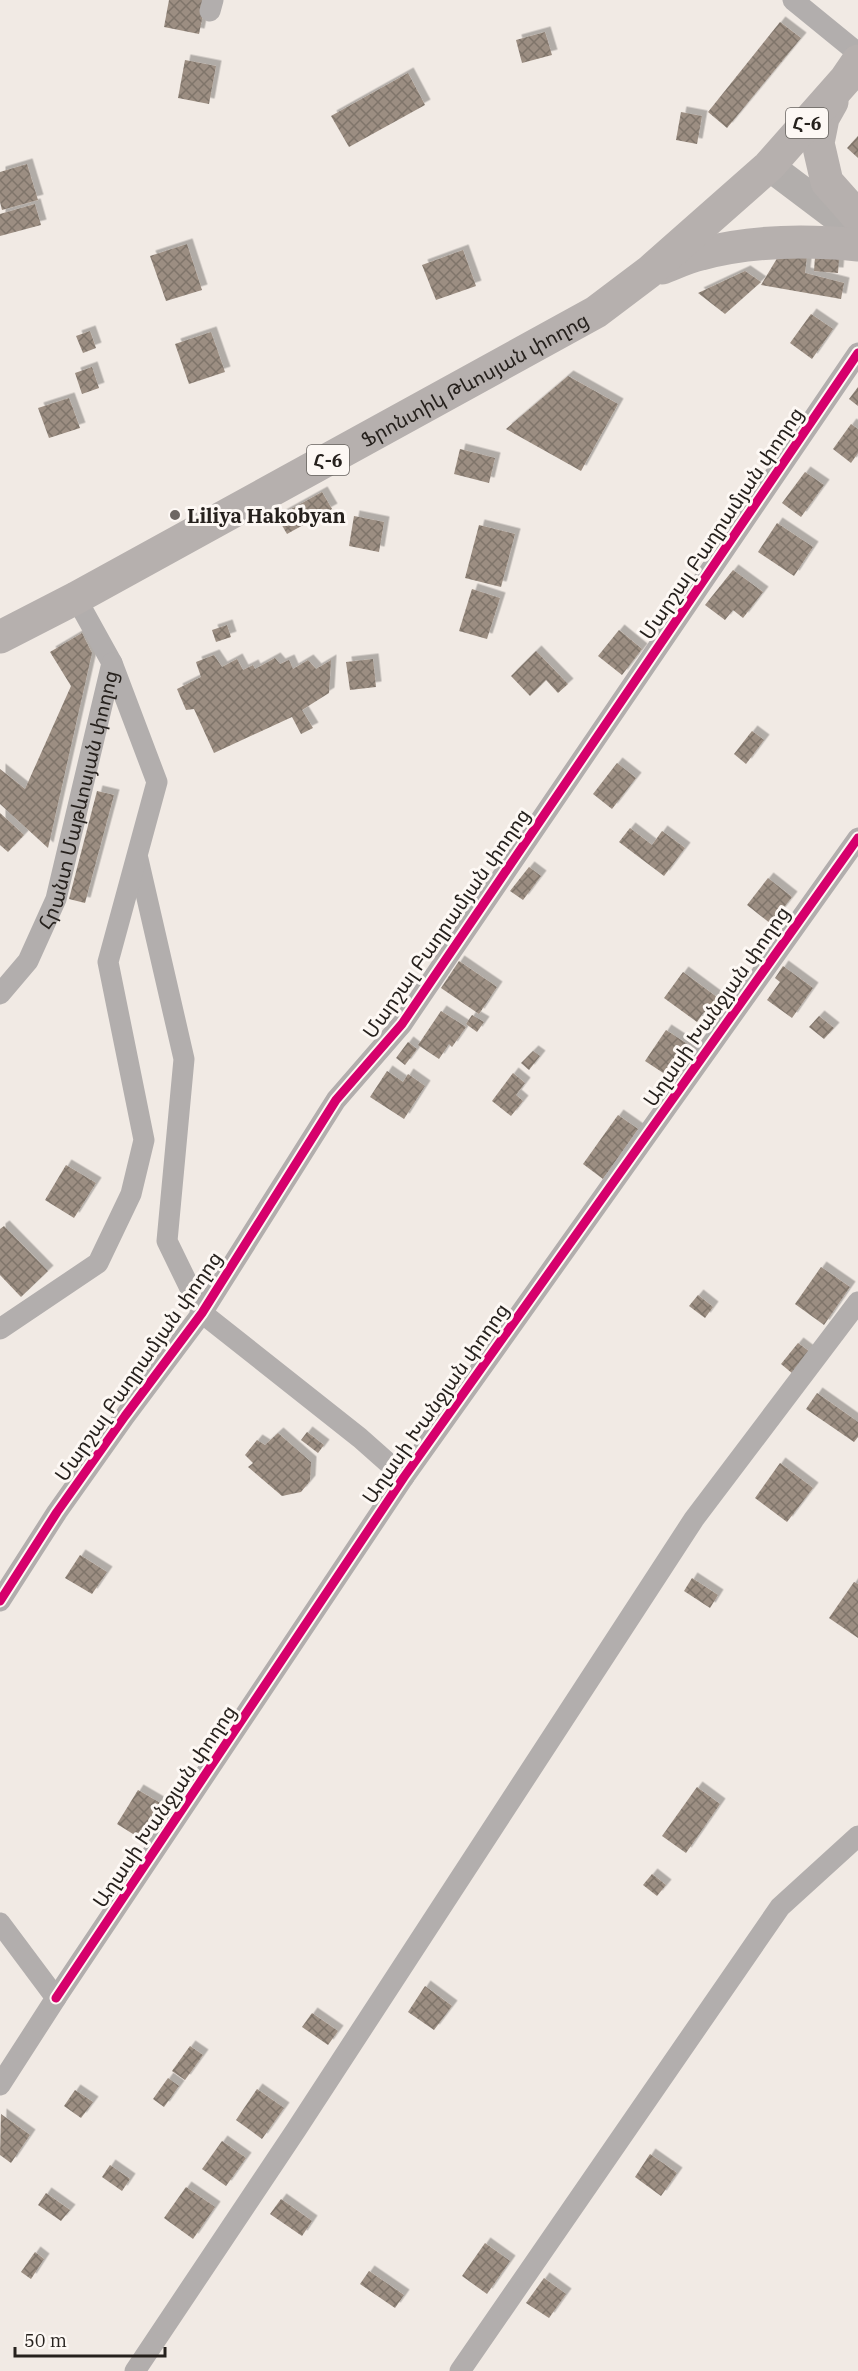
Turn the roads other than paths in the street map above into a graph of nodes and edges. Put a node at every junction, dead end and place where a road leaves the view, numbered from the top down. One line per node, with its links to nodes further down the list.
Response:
1 (793, 0): 2 (street)
2 (854, 64): 3 (main road, Ֆրոնտիկ Թևոսյան փողոց / Հ-6); 4 (main road)
3 (769, 166): 5 (main road); 7 (main road, Ֆրոնտիկ Թևոսյան փողոց / Հ-6)
4 (858, 217)
5 (858, 230)
6 (858, 245): 7 (main road)
7 (649, 272): 9 (main road, Ֆրոնտիկ Թևոսյան փողոց / Հ-6)
8 (858, 353): 16 (street, Մարշալ Բաղրամյան փողոց)
9 (76, 598): 10 (main road, Ֆրոնտիկ Թևոսյան փողոց / Հ-6); 11 (street, Հրանտ Մաթևոսյան փողոց)
10 (0, 638)
11 (112, 663): 13 (street); 14 (street, Հրանտ Մաթևոսյան փողոց)
12 (858, 838): 18 (street, Աղասի Խանջյան փողոց)
13 (137, 854): 16 (street); 17 (street)
14 (0, 994)
15 (858, 1302): 24 (street)
16 (202, 1313): 18 (street); 19 (street, Մարշալ Բաղրամյան փողոց)
17 (0, 1329)
18 (404, 1477): 22 (street, Աղասի Խանջյան փողոց)
19 (0, 1601)
20 (858, 1836): 25 (street)
21 (0, 1923): 22 (street)
22 (57, 1998): 23 (street)
23 (0, 2085)
24 (135, 2371)
25 (460, 2371)

